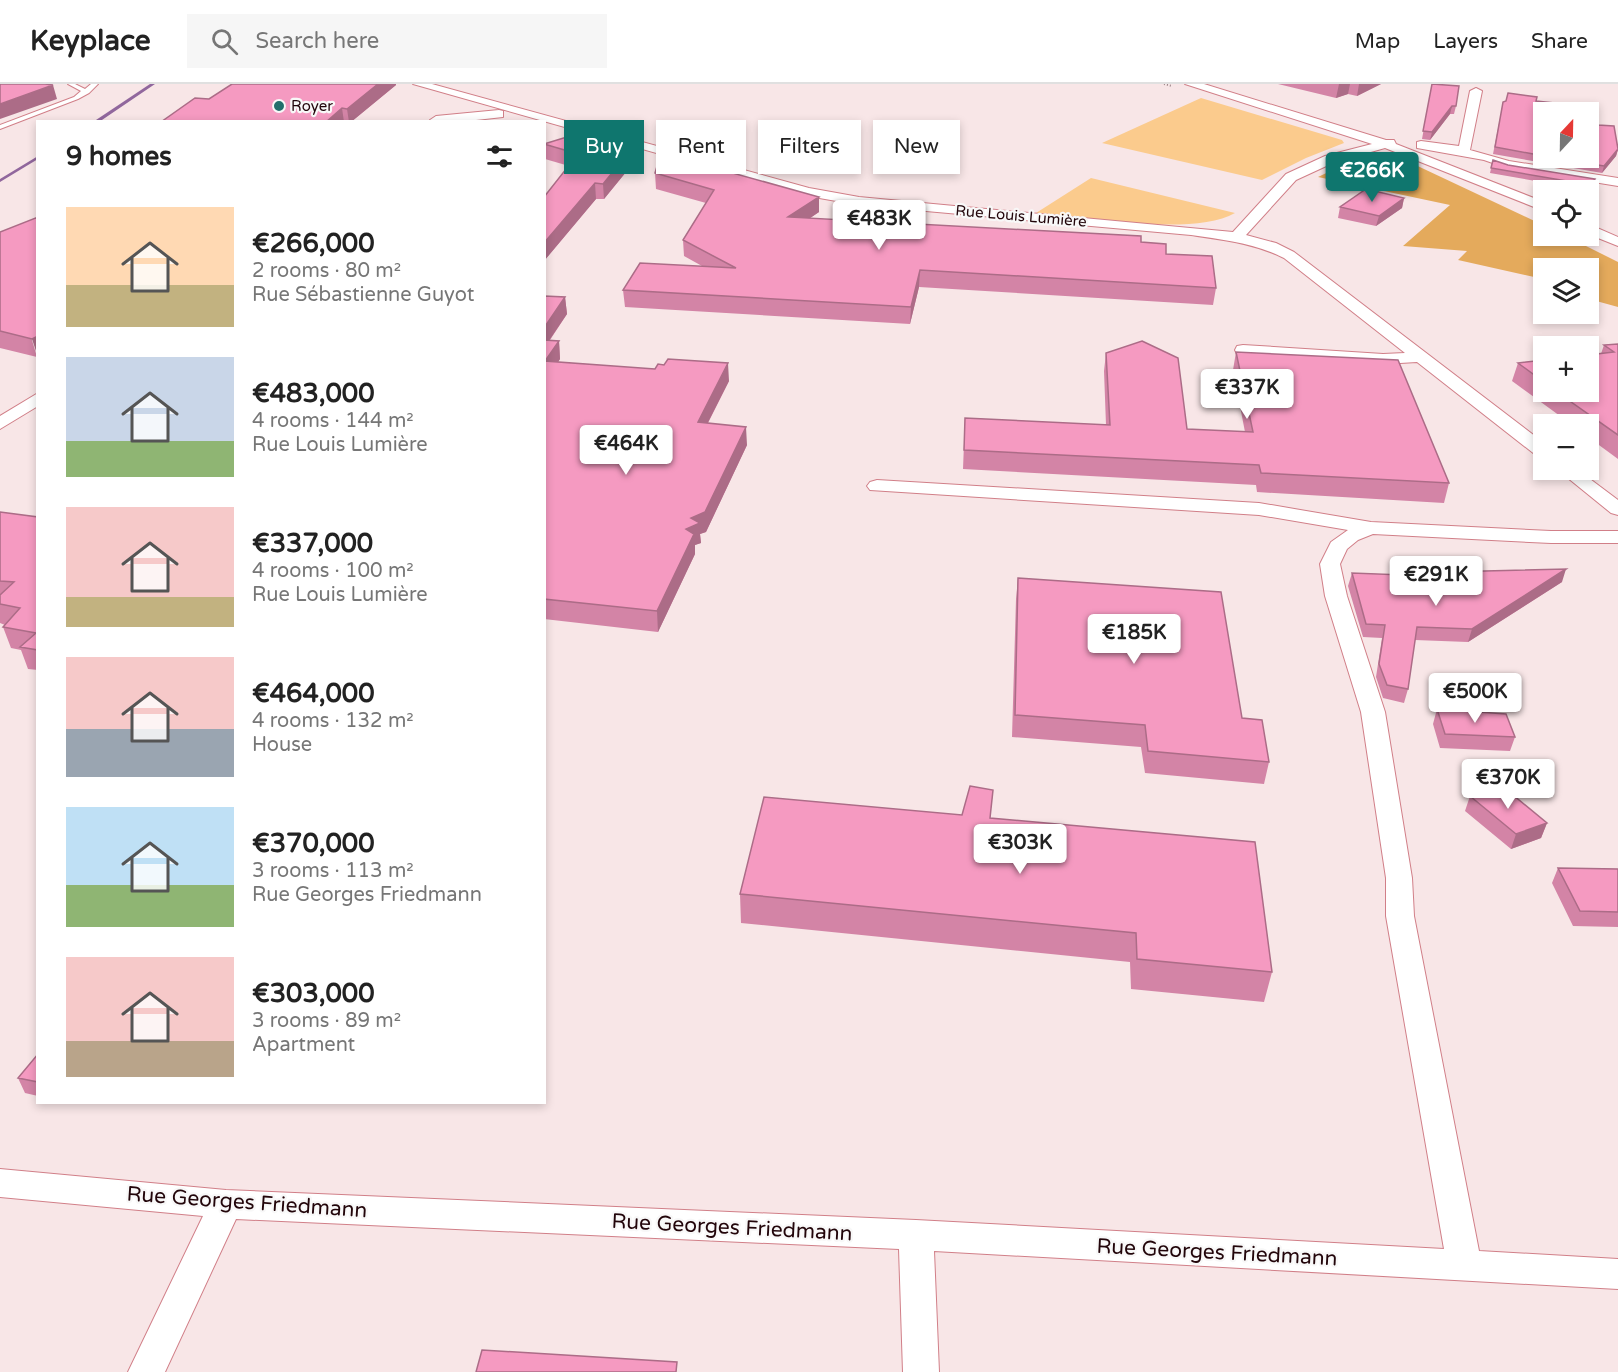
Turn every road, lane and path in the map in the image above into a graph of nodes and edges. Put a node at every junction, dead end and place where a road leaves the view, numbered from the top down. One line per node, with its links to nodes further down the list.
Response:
1 (71, 84): 6 (lane)
2 (95, 84): 6 (lane)
3 (420, 84): 7 (street); 8 (street, Rue Louis Lumière)
4 (1191, 84): 15 (street)
5 (1476, 91): 16 (street)
6 (87, 92): 14 (lane)
7 (437, 103)
8 (483, 103): 9 (street, Rue Louis Lumière); 10 (street)
9 (528, 116): 11 (street); 12 (street, Rue Louis Lumière)
10 (435, 120)
11 (442, 120)
12 (543, 120)
13 (546, 121): 20 (street, Rue Louis Lumière)
14 (0, 127)
15 (1392, 144): 16 (street); 18 (street); 20 (street)
16 (1455, 151): 17 (street)
17 (1618, 182)
18 (1533, 202)
19 (1599, 233): 21 (street)
20 (1237, 237): 23 (street, Rue Louis Lumière)
21 (1618, 242)
22 (1243, 350): 23 (street)
23 (1421, 357): 26 (street, Rue Louis Lumière)
24 (36, 399): 25 (street)
25 (0, 424)
26 (1533, 444)
27 (1580, 480): 29 (street)
28 (877, 486): 30 (street)
29 (1618, 509)
30 (1371, 528): 31 (street); 35 (street)
31 (1618, 537)
32 (0, 1183): 33 (street, Rue Georges Friedmann)
33 (226, 1204): 34 (street, Rue Georges Friedmann); 37 (street)
34 (916, 1235): 35 (street, Rue Georges Friedmann); 38 (street)
35 (1464, 1265): 36 (street, Rue Georges Friedmann)
36 (1618, 1274)
37 (146, 1372)
38 (921, 1372)

